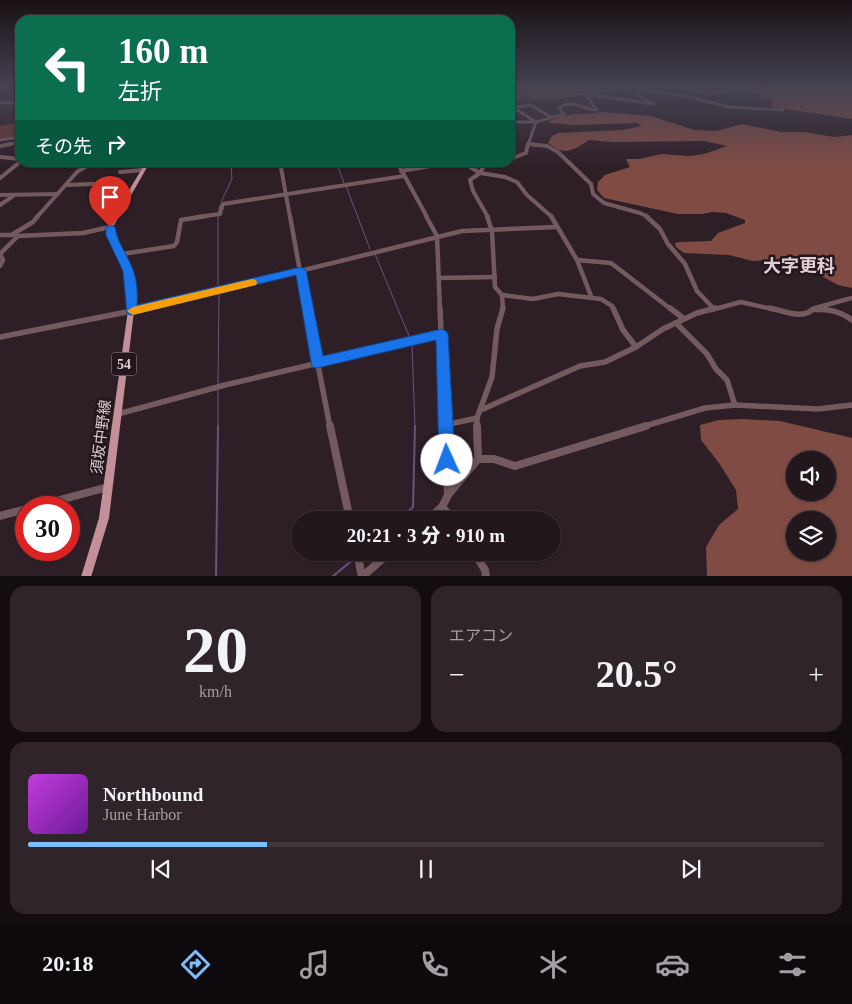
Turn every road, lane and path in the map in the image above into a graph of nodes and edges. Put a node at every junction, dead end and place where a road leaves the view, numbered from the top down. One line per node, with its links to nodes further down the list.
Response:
1 (524, 115): 7 (street)
2 (548, 115): 4 (street)
3 (560, 115): 4 (street)
4 (551, 117): 7 (street)
5 (515, 120): 8 (street)
6 (515, 122): 8 (street)
7 (536, 122): 8 (street); 11 (street)
8 (520, 123)
9 (15, 138): 10 (street)
10 (0, 140)
11 (528, 144): 15 (street); 52 (street)
12 (15, 145): 13 (street)
13 (1, 148)
14 (0, 157): 16 (street)
15 (515, 157)
16 (15, 160)
17 (15, 165): 29 (street)
18 (86, 167): 31 (street)
19 (145, 167): 25 (main road)
20 (281, 167): 33 (street)
21 (400, 167): 27 (street)
22 (431, 167): 27 (street)
23 (470, 167): 28 (street)
24 (483, 167): 28 (street)
25 (143, 170): 26 (street); 37 (main road)
26 (120, 172)
27 (403, 173): 33 (street); 42 (street)
28 (480, 173): 38 (street); 39 (street)
29 (0, 178)
30 (114, 183): 31 (street)
31 (67, 185): 32 (street)
32 (58, 194): 35 (street); 41 (street)
33 (286, 194): 43 (street); 46 (street)
34 (0, 195): 35 (street)
35 (14, 196): 36 (street)
36 (0, 205)
37 (110, 227): 41 (street); 43 (main road, 須坂中野線 / 54)
38 (557, 227): 39 (street); 44 (street)
39 (492, 231): 42 (street); 47 (street)
40 (0, 235): 41 (street)
41 (16, 235): 45 (street)
42 (437, 236): 46 (street); 48 (street)
43 (122, 254): 54 (main road, 須坂中野線 / 54)
44 (578, 260): 50 (street); 55 (street)
45 (0, 266)
46 (301, 270): 54 (street); 61 (street)
47 (495, 277): 48 (street); 49 (street)
48 (439, 278): 58 (street)
49 (502, 295): 50 (street); 64 (street)
50 (590, 296): 60 (street)
51 (852, 298): 53 (street)
52 (714, 309): 53 (street); 55 (street)
53 (813, 309): 56 (street)
54 (131, 311): 59 (street); 65 (main road, 須坂中野線 / 54)
55 (683, 318): 57 (street)
56 (852, 320)
57 (676, 323): 60 (street); 62 (street)
58 (442, 334): 61 (street); 67 (street)
59 (0, 337)
60 (636, 347): 64 (street)
61 (317, 363): 65 (street); 73 (street)
62 (735, 405): 63 (street); 68 (street)
63 (852, 405)
64 (480, 410): 66 (street)
65 (118, 414): 69 (main road, 須坂中野線 / 54)
66 (477, 418): 67 (street); 68 (street)
67 (445, 425): 70 (street)
68 (478, 459): 70 (street)
69 (109, 486): 71 (street); 81 (main road, 須坂中野線 / 54)
70 (448, 495): 72 (street)
71 (73, 496)
72 (442, 507): 74 (street); 75 (street)
73 (348, 511)
74 (437, 511)
75 (446, 511)
76 (15, 512): 77 (street)
77 (0, 516)
78 (359, 561): 82 (street)
79 (380, 561): 82 (street)
80 (480, 561): 83 (street)
81 (86, 576)
82 (362, 576)
83 (486, 576)

